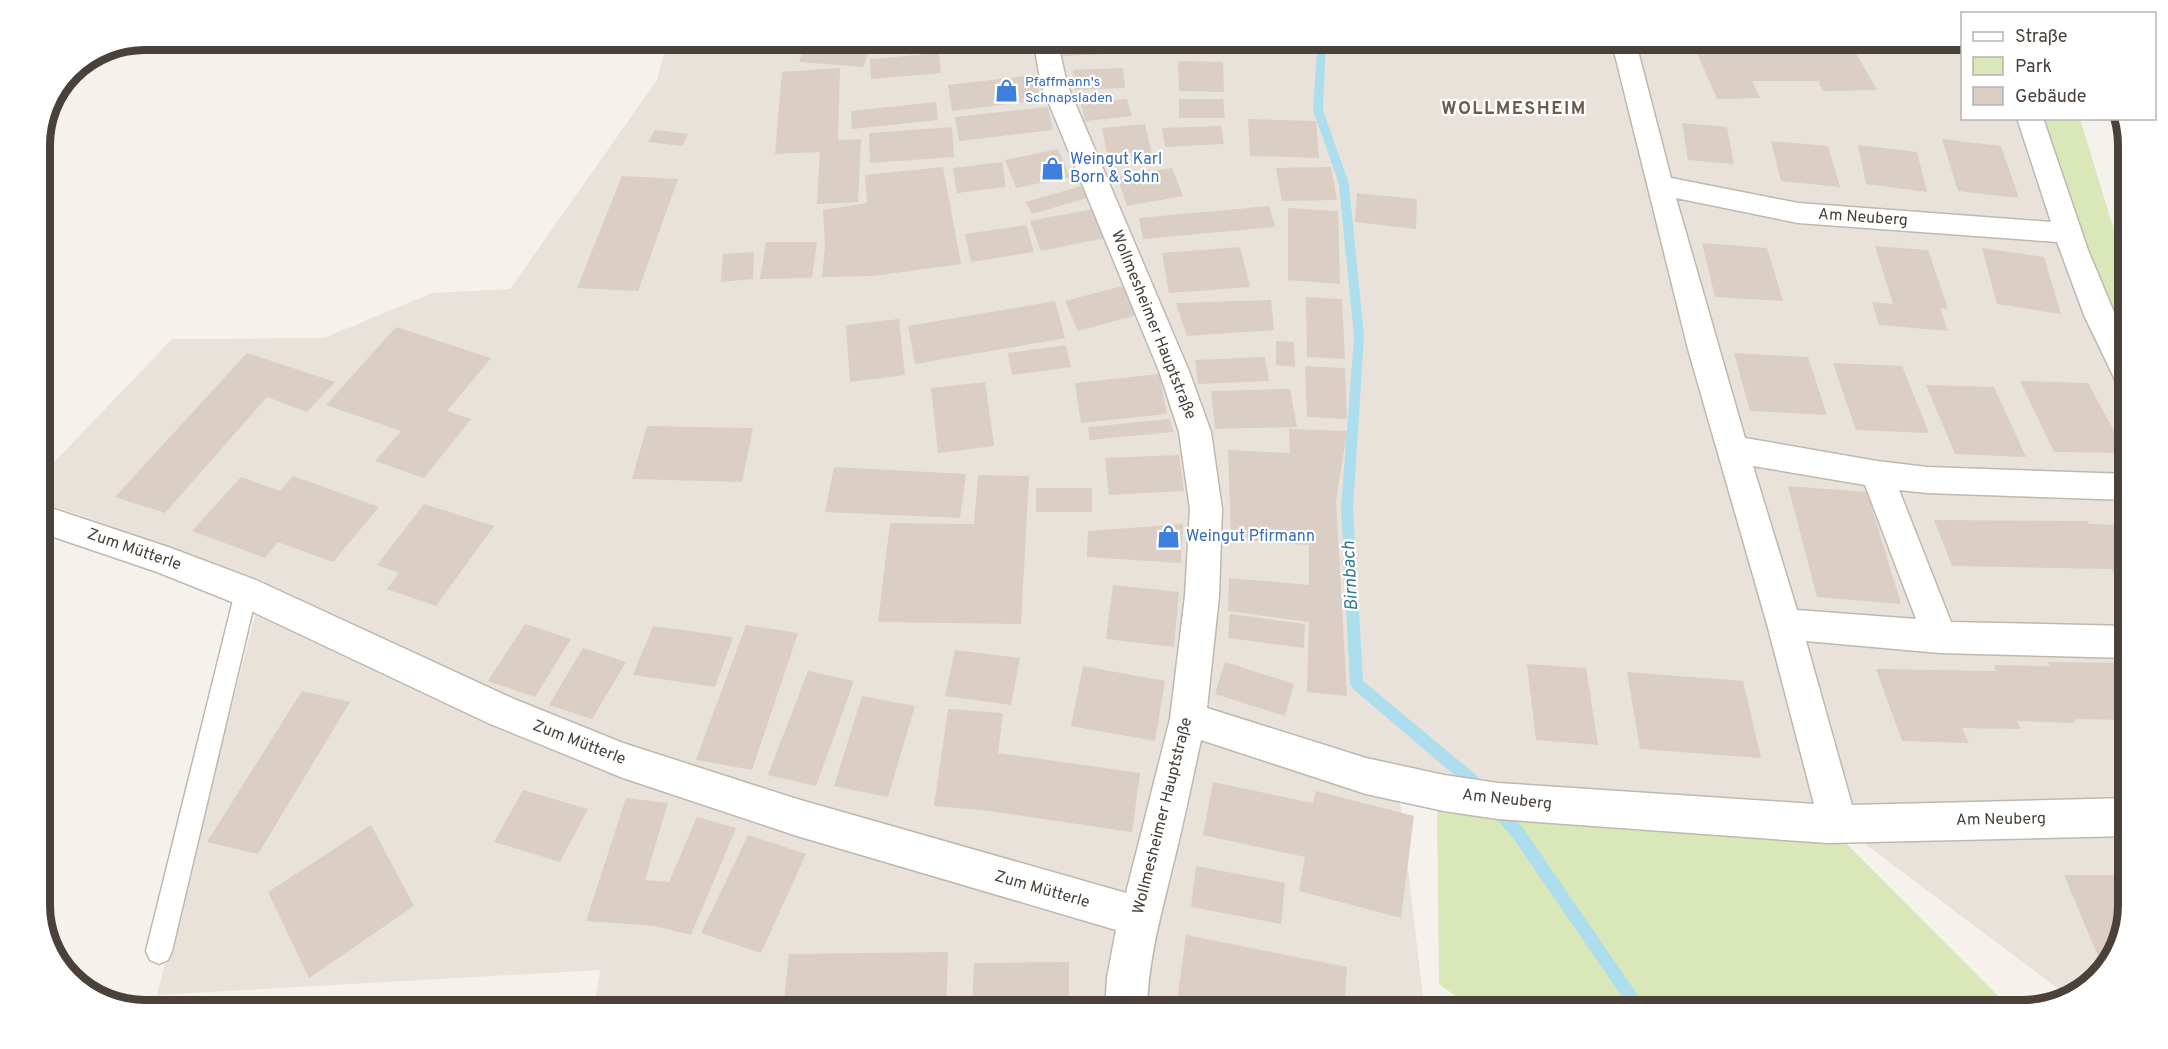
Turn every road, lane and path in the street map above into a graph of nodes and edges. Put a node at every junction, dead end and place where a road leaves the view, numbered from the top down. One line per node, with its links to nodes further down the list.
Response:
1 (1047, 50): 15 (street, Wollmesheimer Hauptstraße)
2 (1626, 50): 4 (street)
3 (2031, 120): 5 (street)
4 (1659, 185): 5 (street, Am Neuberg); 7 (street)
5 (2070, 233): 6 (street)
6 (2118, 355)
7 (1732, 448): 8 (street); 12 (street)
8 (1877, 474): 9 (street); 13 (street)
9 (2118, 487)
10 (50, 522): 11 (street, Zum Mütterle)
11 (246, 592): 18 (street, Zum Mütterle); 19 (lane)
12 (1784, 624): 13 (street); 17 (street)
13 (1940, 638): 14 (street)
14 (2118, 642)
15 (1188, 719): 17 (street, Am Neuberg); 18 (street, Wollmesheimer Hauptstraße)
16 (2118, 817): 17 (street, Am Neuberg)
17 (1837, 823)
18 (1139, 916): 20 (street, Wollmesheimer Hauptstraße)
19 (159, 951)
20 (1126, 1000)

